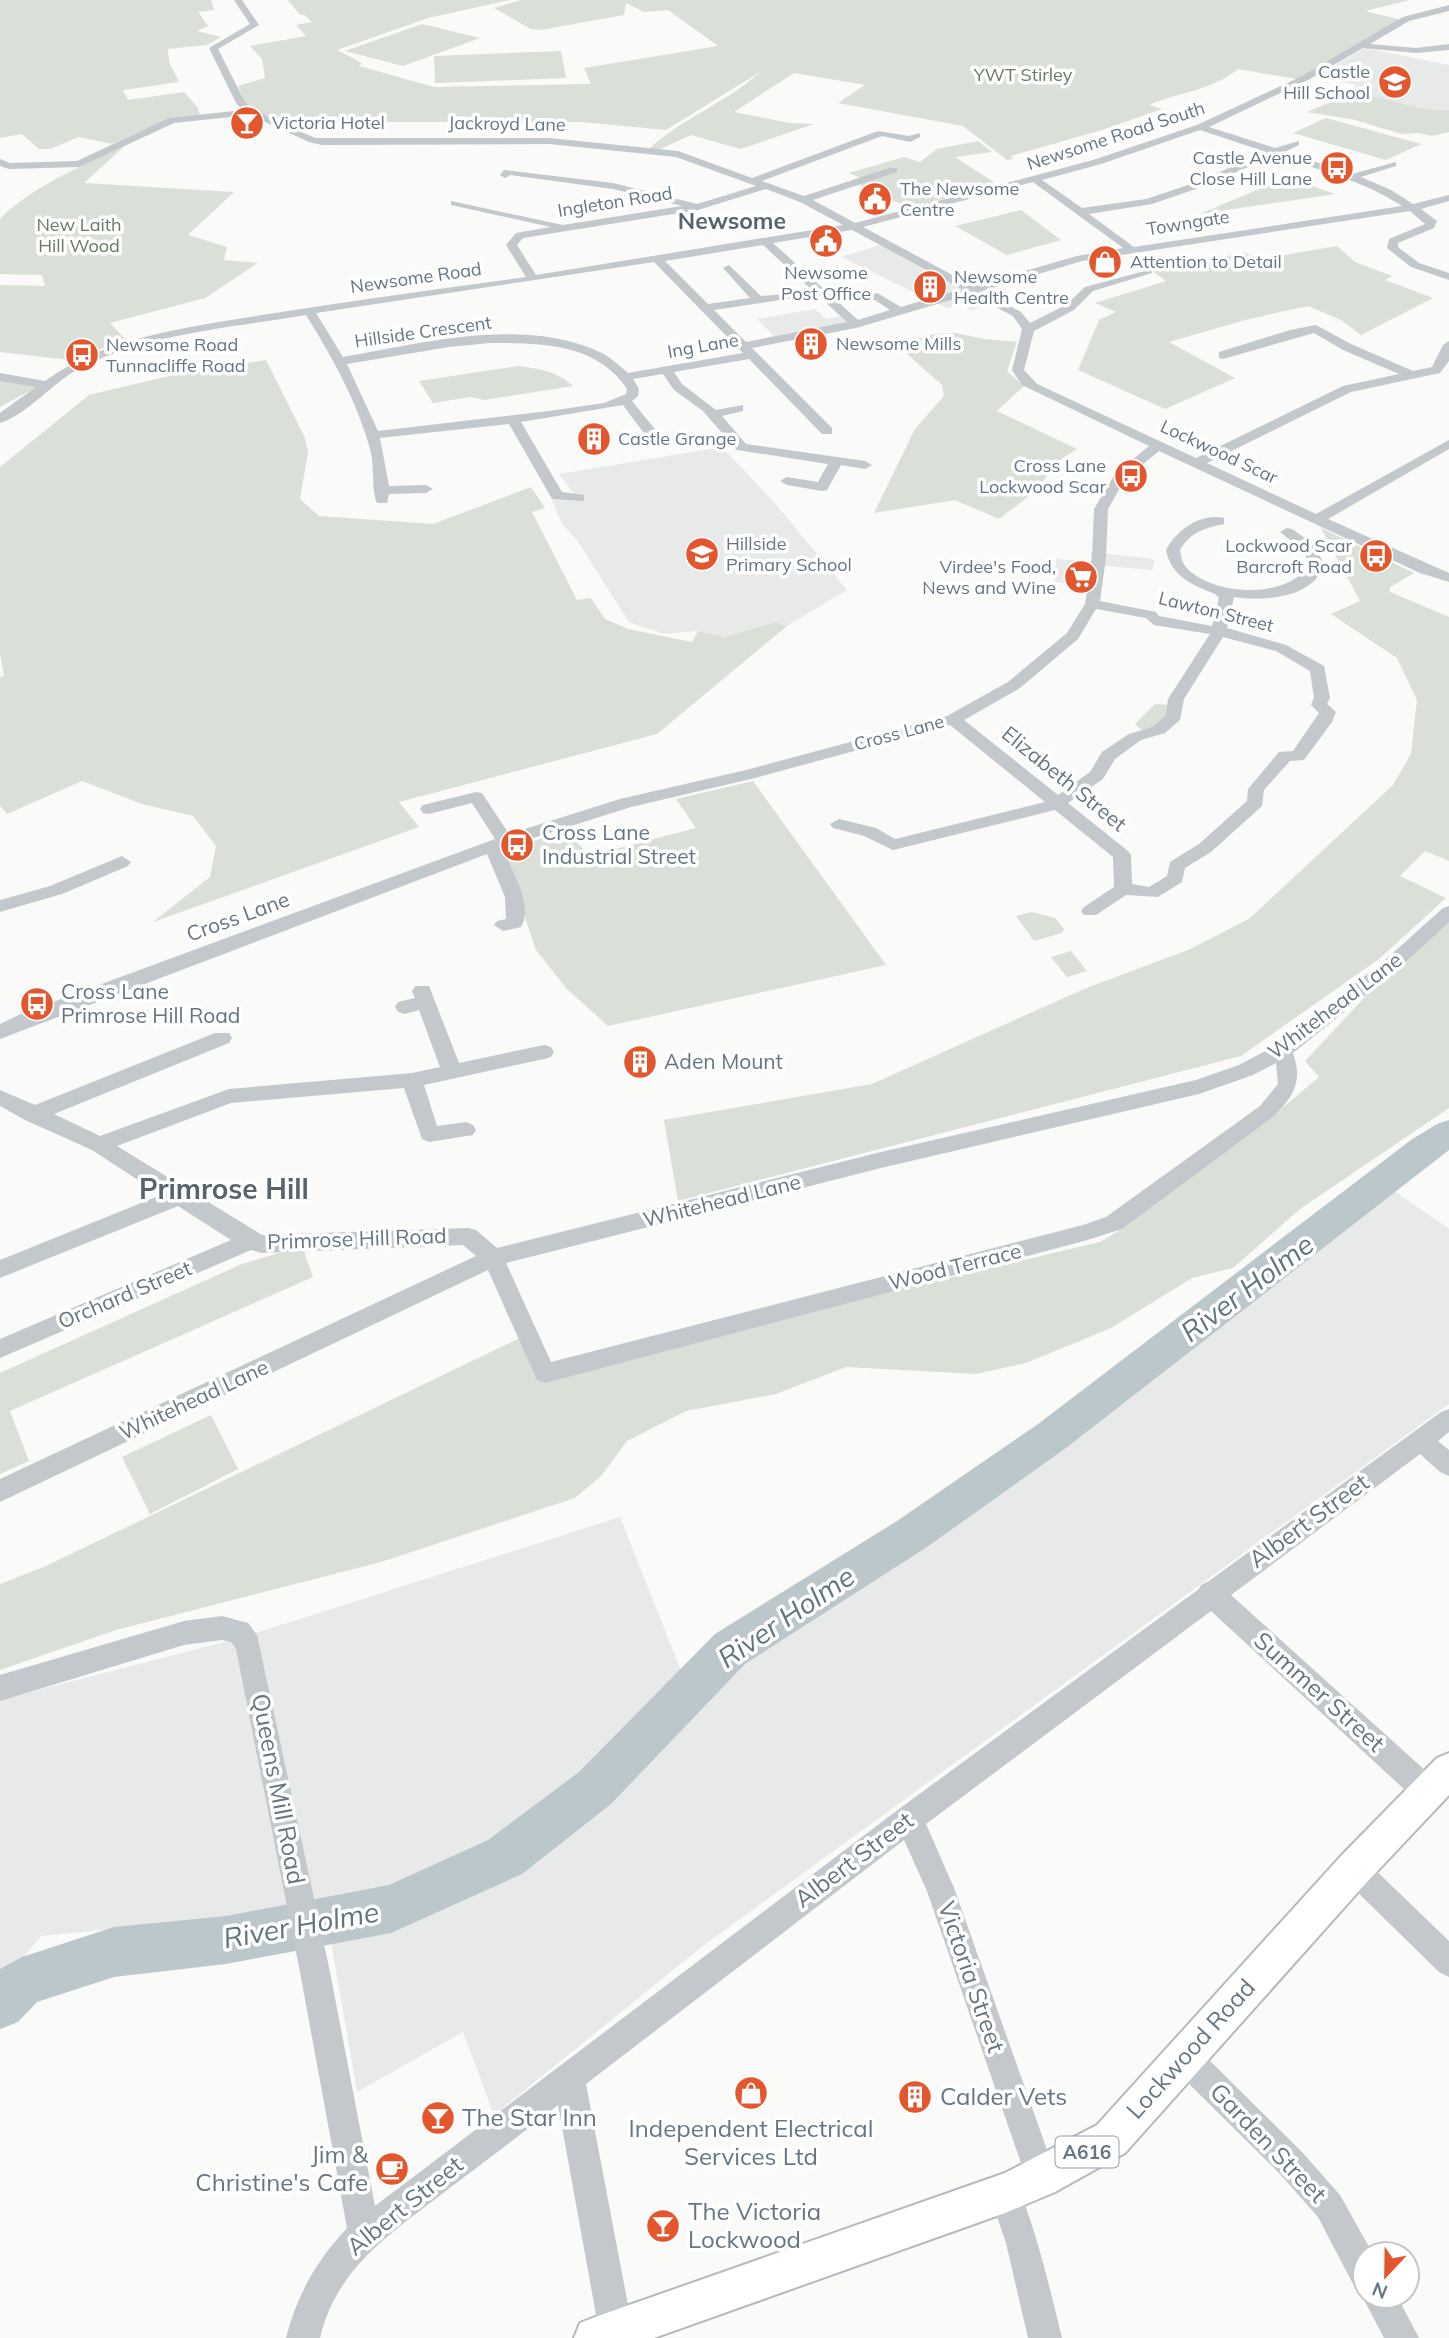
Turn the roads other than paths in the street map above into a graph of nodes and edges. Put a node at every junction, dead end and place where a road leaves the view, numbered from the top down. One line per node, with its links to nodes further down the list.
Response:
1 (238, 0): 5 (street)
2 (1449, 8): 3 (street, Newsome Road South)
3 (1361, 45): 4 (street); 6 (street, Newsome Road South)
4 (1449, 47)
5 (250, 112): 12 (street); 18 (street, Jackroyd Lane)
6 (1200, 127): 11 (street); 17 (street, Newsome Road South)
7 (868, 131): 8 (street)
8 (881, 133): 9 (street); 18 (street)
9 (917, 135)
10 (1296, 143): 11 (street)
11 (1273, 151): 16 (street); 25 (street)
12 (0, 162)
13 (1392, 164): 16 (street)
14 (893, 170): 21 (street)
15 (508, 172): 23 (street)
16 (1352, 177): 24 (street)
17 (1035, 180): 25 (street); 26 (street, Newsome Road South)
18 (753, 181): 19 (street, Jackroyd Lane)
19 (766, 186): 21 (street, Jackroyd Lane); 23 (street, Ingleton Road)
20 (1449, 198): 24 (street, Towngate)
21 (804, 200): 26 (street, Jackroyd Lane)
22 (455, 203): 27 (street)
23 (698, 207): 27 (street, Ingleton Road)
24 (1412, 208): 29 (street, Towngate); 33 (street)
25 (1079, 212): 29 (street)
26 (856, 226): 28 (street, Newsome Road); 35 (street, Jackroyd Lane)
27 (567, 228): 34 (street, Ingleton Road)
28 (765, 242): 30 (street, Newsome Road); 42 (street)
29 (1132, 250): 35 (street, Towngate)
30 (657, 260): 34 (street, Newsome Road); 39 (street)
31 (729, 268): 37 (street)
32 (1148, 271): 44 (street)
33 (1449, 277)
34 (533, 279): 40 (street, Newsome Road)
35 (972, 290): 41 (street, Towngate); 44 (street)
36 (794, 295): 37 (street)
37 (758, 300): 39 (street)
38 (863, 300): 41 (street)
39 (706, 308): 48 (street)
40 (309, 311): 51 (street); 56 (street, Newsome Road)
41 (899, 311): 42 (street, Towngate)
42 (856, 324): 48 (street, Towngate)
43 (1337, 325): 45 (street)
44 (1028, 329): 66 (street, Lockwood Scar)
45 (1316, 329): 47 (street); 53 (street)
46 (1449, 345): 53 (street)
47 (1246, 347): 49 (street); 50 (street)
48 (748, 351): 52 (street, Ing Lane); 62 (street, Ing Lane)
49 (1223, 355)
50 (1262, 355)
51 (341, 361): 55 (street, Hillside Crescent); 64 (street)
52 (666, 370): 55 (street, Ing Lane); 59 (street)
53 (1412, 375): 68 (street)
54 (0, 377): 56 (street)
55 (625, 377): 57 (street)
56 (45, 385): 60 (street, Newsome Road)
57 (625, 400): 61 (street); 63 (street)
58 (738, 408): 59 (street)
59 (714, 414): 67 (street)
60 (0, 419)
61 (514, 421): 64 (street); 72 (street)
62 (827, 431)
63 (651, 433)
64 (373, 435): 71 (street)
65 (1449, 444): 73 (street)
66 (1158, 445): 68 (street, Lockwood Scar); 78 (street, Cross Lane)
67 (836, 462): 69 (street); 70 (street)
68 (1196, 463): 73 (street, Lockwood Scar)
69 (865, 465)
70 (787, 481)
71 (426, 489)
72 (579, 498)
73 (1318, 519): 76 (street, Lockwood Scar)
74 (1219, 521): 77 (street)
75 (1287, 532): 77 (street)
76 (1449, 578)
77 (1222, 591): 79 (street)
78 (1092, 604): 79 (street, Lawton Street); 80 (street, Cross Lane)
79 (1218, 633): 81 (street); 86 (street, Lawton Street)
80 (953, 719): 81 (street, Elizabeth Street); 84 (street, Cross Lane)
81 (1056, 804): 83 (street); 86 (street, Elizabeth Street)
82 (429, 809): 84 (street)
83 (843, 831)
84 (498, 843): 90 (street); 92 (street, Cross Lane)
85 (122, 862): 87 (street)
86 (1123, 889): 88 (street)
87 (0, 906)
88 (1090, 911)
89 (1443, 918): 94 (street, Whitehead Lane)
90 (503, 925)
91 (405, 1007): 96 (street)
92 (0, 1032)
93 (222, 1038): 99 (street)
94 (1282, 1051): 104 (street, Whitehead Lane); 104 (street, Wood Terrace)
95 (544, 1052): 96 (street)
96 (452, 1072): 97 (street)
97 (412, 1080): 100 (street); 101 (street)
98 (1, 1099): 99 (street, Primrose Hill Road)
99 (32, 1115): 101 (street, Primrose Hill Road)
100 (467, 1130)
101 (99, 1145): 102 (street, Primrose Hill Road)
102 (179, 1197): 103 (street, Primrose Hill Road); 105 (street)
103 (250, 1241): 104 (street, Primrose Hill Road); 106 (street, Orchard Street)
104 (492, 1258): 110 (street, Whitehead Lane)
105 (0, 1269)
106 (0, 1349)
107 (1449, 1419): 108 (street, Albert Street)
108 (1420, 1440): 109 (street); 111 (street, Albert Street)
109 (1449, 1465)
110 (0, 1491)
111 (1210, 1593): 113 (street, Summer Street); 114 (street, Albert Street)
112 (0, 1688): 121 (street, Queens Mill Road)
113 (1439, 1781): 115 (main road, Lockwood Road / A616)
114 (909, 1819): 118 (street, Albert Street); 119 (street, Victoria Street)
115 (1354, 1869): 116 (street); 117 (main road, Lockwood Road / A616)
116 (1449, 1962)
117 (1184, 2057): 119 (main road, Lockwood Road / A616); 122 (street, Garden Street)
118 (569, 2078): 121 (street, Albert Street); 124 (street)
119 (1041, 2178): 120 (main road, Lockwood Road / A616)
120 (1005, 2193): 124 (main road, Lockwood Road / A616); 126 (street)
121 (364, 2234): 125 (street, Albert Street)
122 (1351, 2246)
123 (1386, 2310): 127 (street)
124 (606, 2335)
125 (303, 2338)
126 (1045, 2338)
127 (1402, 2338)

